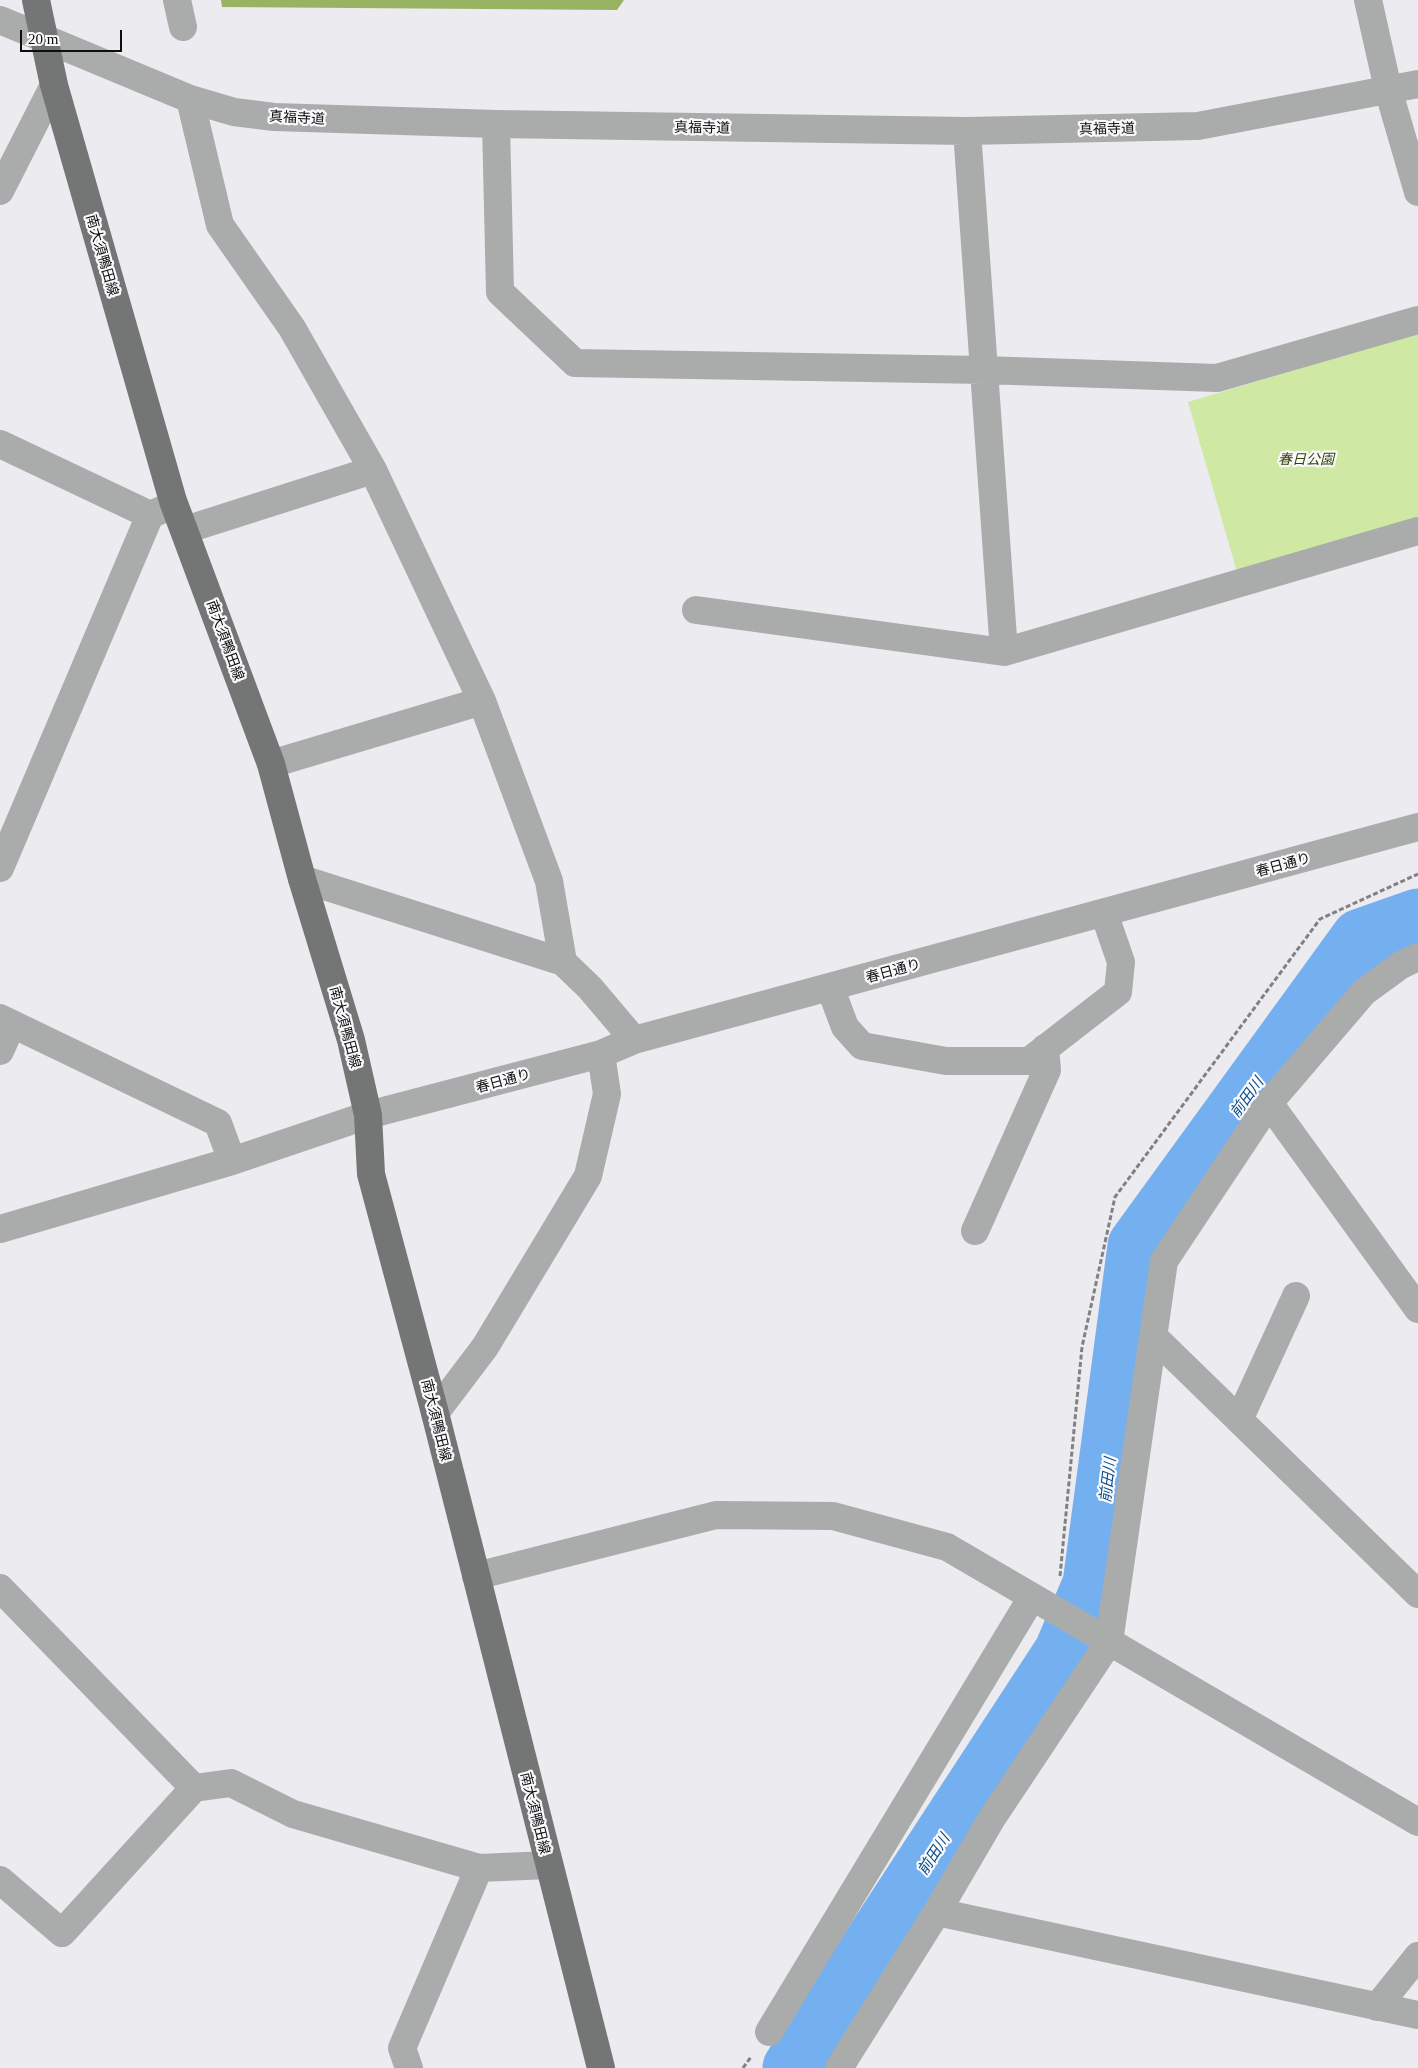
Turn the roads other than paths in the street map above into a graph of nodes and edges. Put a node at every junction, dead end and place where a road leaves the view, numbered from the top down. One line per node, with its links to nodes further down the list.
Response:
1 (36, 0): 6 (main road, 南大須鴨田線)
2 (177, 0): 5 (street)
3 (1368, 0): 9 (street)
4 (0, 20): 6 (street, 真福寺道)
5 (183, 27)
6 (46, 40): 7 (main road, 南大須鴨田線); 10 (street, 真福寺道)
7 (54, 84): 13 (street); 19 (main road, 南大須鴨田線)
8 (1418, 84): 9 (street, 真福寺道)
9 (1388, 89): 12 (street, 真福寺道); 14 (street)
10 (190, 99): 11 (street, 真福寺道); 18 (street)
11 (496, 124): 12 (street, 真福寺道); 16 (street)
12 (967, 131): 16 (street)
13 (0, 191)
14 (1418, 192)
15 (1418, 320): 16 (street)
16 (984, 370): 24 (street)
17 (0, 444): 20 (street)
18 (374, 470): 21 (street); 25 (street)
19 (175, 505): 20 (street); 21 (main road, 南大須鴨田線)
20 (150, 515): 28 (street)
21 (185, 530): 26 (main road, 南大須鴨田線)
22 (1418, 531): 24 (street)
23 (696, 610): 24 (street)
24 (1004, 652)
25 (482, 701): 26 (street); 32 (street)
26 (271, 764): 29 (main road, 南大須鴨田線)
27 (1418, 827): 30 (street, 春日通り)
28 (0, 868)
29 (302, 879): 32 (street); 40 (main road, 南大須鴨田線)
30 (1104, 913): 33 (street, 春日通り); 36 (street)
31 (1418, 957): 39 (street)
32 (563, 962): 35 (street)
33 (830, 988): 35 (street, 春日通り); 36 (street)
34 (6, 1021): 37 (street); 41 (street)
35 (634, 1040): 38 (street, 春日通り)
36 (1045, 1048): 43 (street)
37 (0, 1051)
38 (601, 1054): 40 (street, 春日通り); 47 (street)
39 (1269, 1103): 45 (street); 46 (street)
40 (368, 1116): 41 (street, 春日通り); 47 (main road, 南大須鴨田線)
41 (232, 1161): 42 (street, 春日通り)
42 (0, 1229)
43 (975, 1231)
44 (1296, 1296): 48 (street)
45 (1418, 1309)
46 (1153, 1336): 48 (street); 53 (street)
47 (435, 1413): 49 (main road, 南大須鴨田線)
48 (1239, 1420): 51 (street)
49 (476, 1576): 52 (street); 56 (main road, 南大須鴨田線)
50 (0, 1588): 54 (street)
51 (1418, 1594)
52 (1032, 1596): 53 (street); 63 (street)
53 (1110, 1642): 55 (street); 59 (street)
54 (194, 1788): 57 (street); 58 (street)
55 (1418, 1822)
56 (549, 1865): 57 (street); 65 (main road, 南大須鴨田線)
57 (479, 1868): 64 (street)
58 (0, 1880)
59 (937, 1912): 61 (street); 66 (street)
60 (1418, 1956): 61 (street)
61 (1377, 2006): 62 (street)
62 (1418, 2015)
63 (769, 2032)
64 (409, 2068)
65 (601, 2068)
66 (839, 2068)

